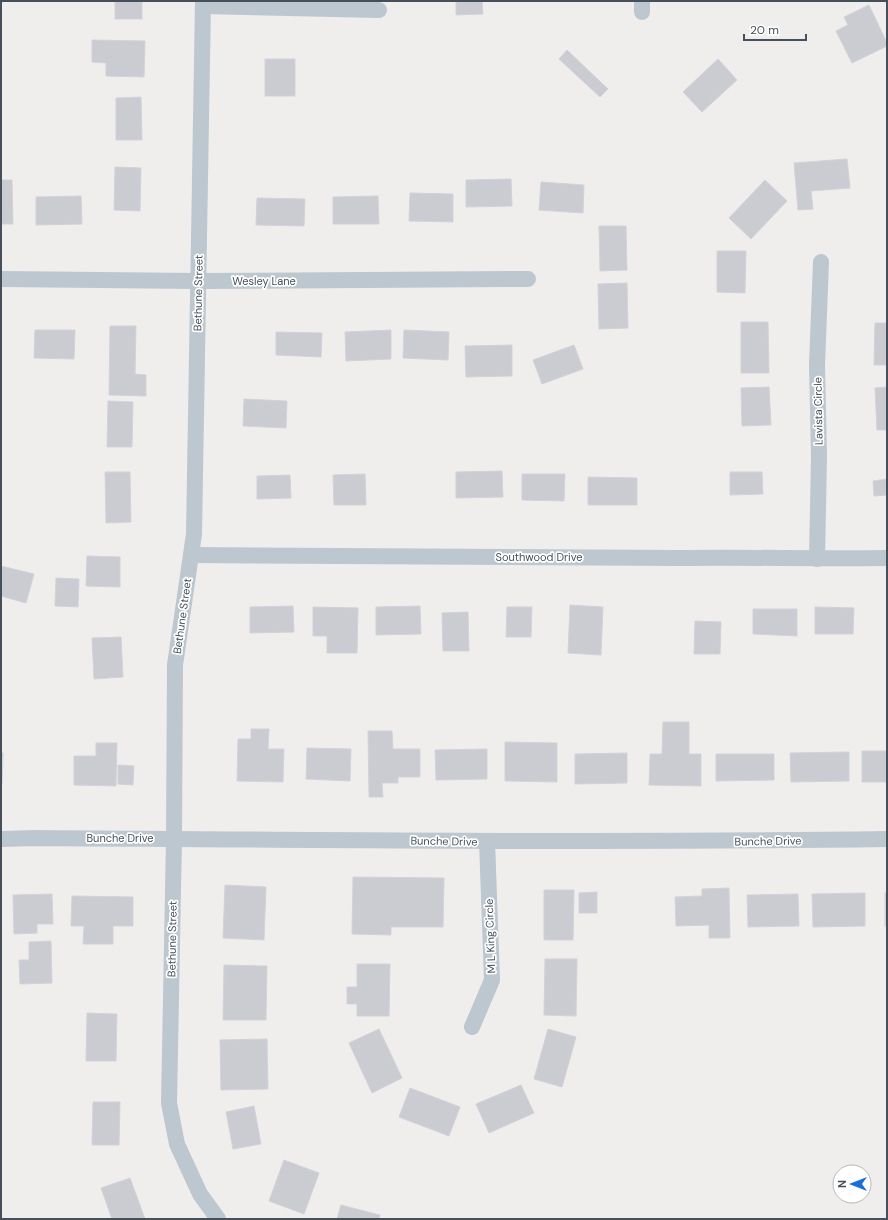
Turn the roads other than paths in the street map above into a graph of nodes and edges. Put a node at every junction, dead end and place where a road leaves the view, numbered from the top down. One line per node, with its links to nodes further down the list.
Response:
1 (203, 3): 2 (street); 6 (street, Bethune Street)
2 (379, 10)
3 (821, 262): 9 (street, Lavista Circle)
4 (1, 279): 6 (street, Wesley Lane)
5 (528, 280): 6 (street, Wesley Lane)
6 (197, 281): 7 (street, Bethune Street)
7 (191, 555): 9 (street, Southwood Drive); 11 (street, Bethune Street)
8 (887, 558): 9 (street, Southwood Drive)
9 (817, 559)
10 (1, 838): 11 (street, Bunche Drive)
11 (174, 839): 13 (street, Bunche Drive); 15 (street, Bethune Street)
12 (887, 839): 13 (street, Bunche Drive)
13 (487, 841): 14 (street, M L King Circle)
14 (472, 1027)
15 (218, 1219)

